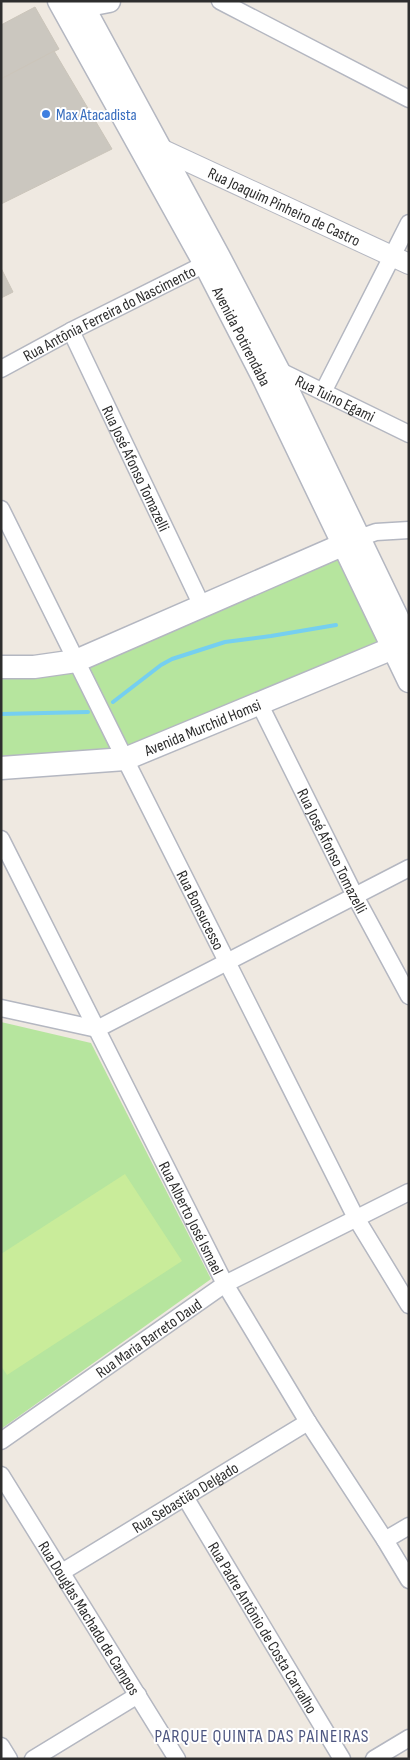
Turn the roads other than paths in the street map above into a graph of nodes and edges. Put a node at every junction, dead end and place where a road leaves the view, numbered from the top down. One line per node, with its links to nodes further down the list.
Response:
1 (59, 1): 6 (main road, Avenida Potirendaba)
2 (109, 1): 4 (main road)
3 (220, 1): 5 (street)
4 (77, 3): 7 (main road, Avenida Potirendaba)
5 (409, 99)
6 (136, 137): 7 (main road); 10 (main road, Avenida Potirendaba)
7 (161, 149): 9 (street, Rua Joaquim Pinheiro de Castro); 10 (main road, Avenida Potirendaba)
8 (409, 222): 9 (street)
9 (400, 260): 14 (street)
10 (212, 261): 11 (street, Rua Antônia Ferreira do Nascimento); 13 (main road, Avenida Potirendaba)
11 (71, 332): 12 (street, Rua Antônia Ferreira do Nascimento); 19 (street, Rua José Afonso Tomazelli)
12 (1, 368)
13 (270, 374): 14 (street, Rua Tuino Egami); 18 (main road, Avenida Potirendaba)
14 (323, 392): 15 (street, Rua Tuino Egami)
15 (409, 434)
16 (1, 509): 21 (street, Rua Bonsucesso)
17 (409, 530): 18 (street)
18 (351, 541): 19 (main road); 20 (main road, Avenida Potirendaba)
19 (202, 606): 21 (main road)
20 (401, 645): 23 (main road, Avenida Potirendaba); 24 (main road, Avenida Murchid Homsi)
21 (76, 661): 22 (main road); 25 (street, Rua Bonsucesso)
22 (1, 667)
23 (409, 681)
24 (260, 703): 25 (main road, Avenida Murchid Homsi); 29 (street, Rua José Afonso Tomazelli)
25 (125, 759): 26 (main road, Avenida Murchid Homsi); 30 (street, Rua Bonsucesso)
26 (1, 768)
27 (1, 839): 33 (street, Rua Alberto José Ismael)
28 (409, 868): 29 (street)
29 (355, 896): 30 (street); 31 (street, Rua José Afonso Tomazelli)
30 (228, 962): 33 (street); 35 (street, Rua Bonsucesso)
31 (409, 996)
32 (1, 1008): 33 (street)
33 (97, 1029): 36 (street, Rua Alberto José Ismael)
34 (409, 1192): 35 (street, Rua Maria Barreto Daud)
35 (356, 1218): 36 (street, Rua Maria Barreto Daud); 37 (street, Rua Bonsucesso)
36 (225, 1284): 38 (street, Rua Alberto José Ismael); 39 (street, Rua Maria Barreto Daud)
37 (409, 1305)
38 (308, 1422): 41 (street, Rua Sebastião Delgado); 43 (street, Rua Alberto José Ismael)
39 (1, 1441)
40 (1, 1475): 44 (street, Rua Douglas Machado de Campos)
41 (186, 1497): 44 (street, Rua Sebastião Delgado); 52 (street, Rua Padre Antônio de Costa Carvalho)
42 (409, 1526): 43 (street)
43 (385, 1540): 45 (street, Rua Alberto José Ismael)
44 (62, 1572): 46 (street, Rua Douglas Machado de Campos)
45 (409, 1580)
46 (138, 1695): 50 (street); 51 (street, Rua Douglas Machado de Campos)
47 (409, 1738): 53 (street)
48 (1, 1746): 49 (street)
49 (9, 1759)
50 (33, 1759)
51 (177, 1759)
52 (342, 1759)
53 (374, 1759)

